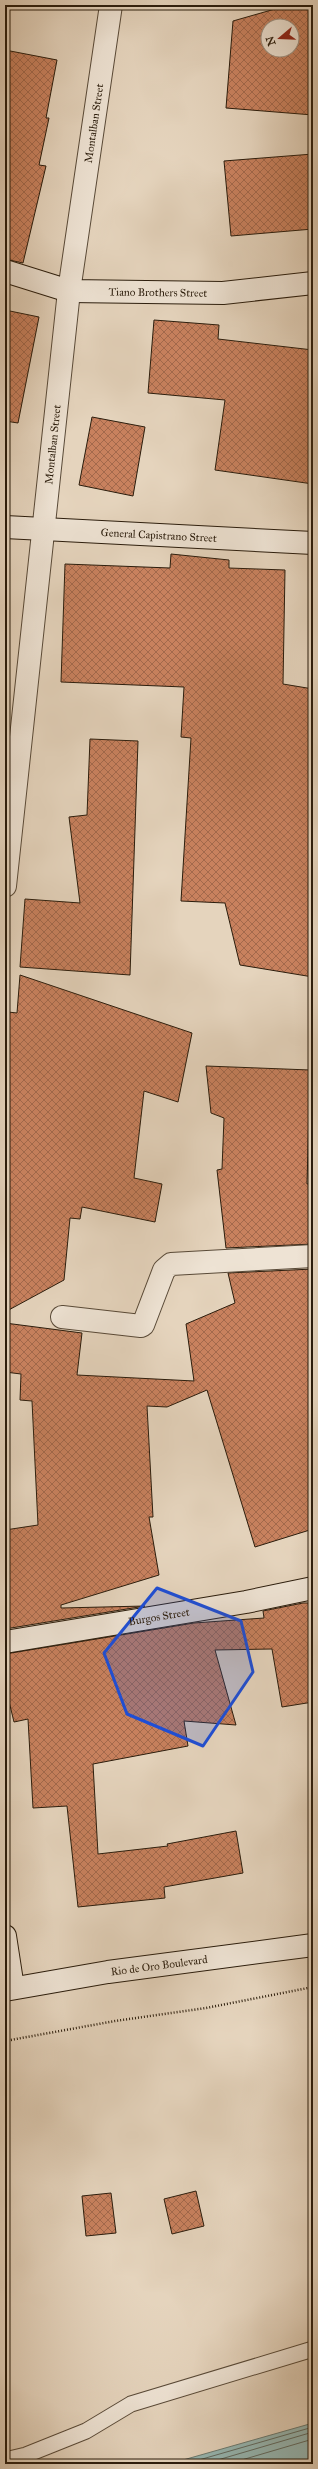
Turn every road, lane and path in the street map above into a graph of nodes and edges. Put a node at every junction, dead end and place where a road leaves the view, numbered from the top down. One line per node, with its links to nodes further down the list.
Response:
1 (111, 5): 4 (street, Montalban Street)
2 (5, 271): 4 (street, Tiano Brothers Street)
3 (313, 283): 4 (street, Tiano Brothers Street)
4 (69, 291): 6 (street, Montalban Street)
5 (5, 527): 6 (street, General Capistrano Street)
6 (45, 528): 7 (street, General Capistrano Street); 8 (street, Montalban Street)
7 (313, 543)
8 (5, 886)
9 (313, 1256): 10 (street)
10 (62, 1317)
11 (313, 1588): 12 (street, Burgos Street)
12 (5, 1642)
13 (5, 1936): 16 (street)
14 (313, 1945): 16 (street, Rio de Oro Boulevard)
15 (313, 1987): 17 (path)
16 (9, 1989)
17 (5, 2041)
18 (313, 2349): 19 (lane)
19 (5, 2460)

